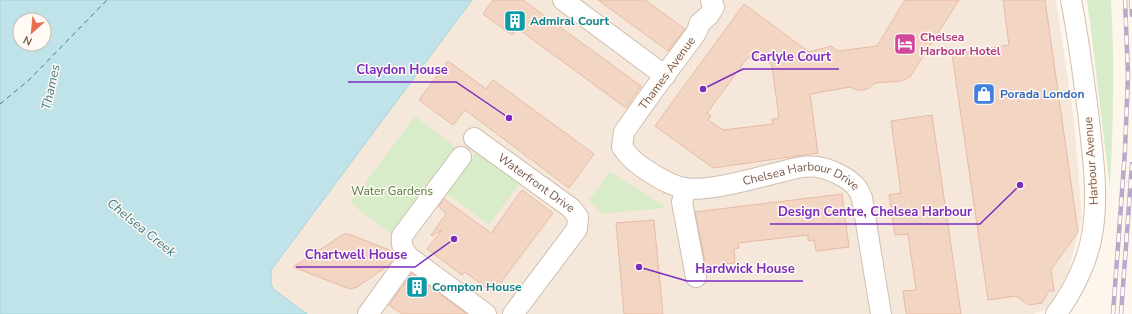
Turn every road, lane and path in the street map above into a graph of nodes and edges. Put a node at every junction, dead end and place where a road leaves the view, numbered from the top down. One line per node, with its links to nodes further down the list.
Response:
1 (563, 0): 4 (street)
2 (711, 0): 4 (street, Thames Avenue)
3 (1071, 0): 15 (street, Harbour Avenue)
4 (665, 76): 6 (street, Thames Avenue)
5 (474, 138): 13 (street, Waterfront Drive)
6 (622, 147): 8 (street, Chelsea Harbour Drive)
7 (461, 157): 9 (street)
8 (686, 188): 10 (street); 14 (street, Chelsea Harbour Drive)
9 (409, 257): 11 (street); 12 (street)
10 (696, 277)
11 (368, 314)
12 (486, 314)
13 (512, 314)
14 (880, 314)
15 (1056, 314)

